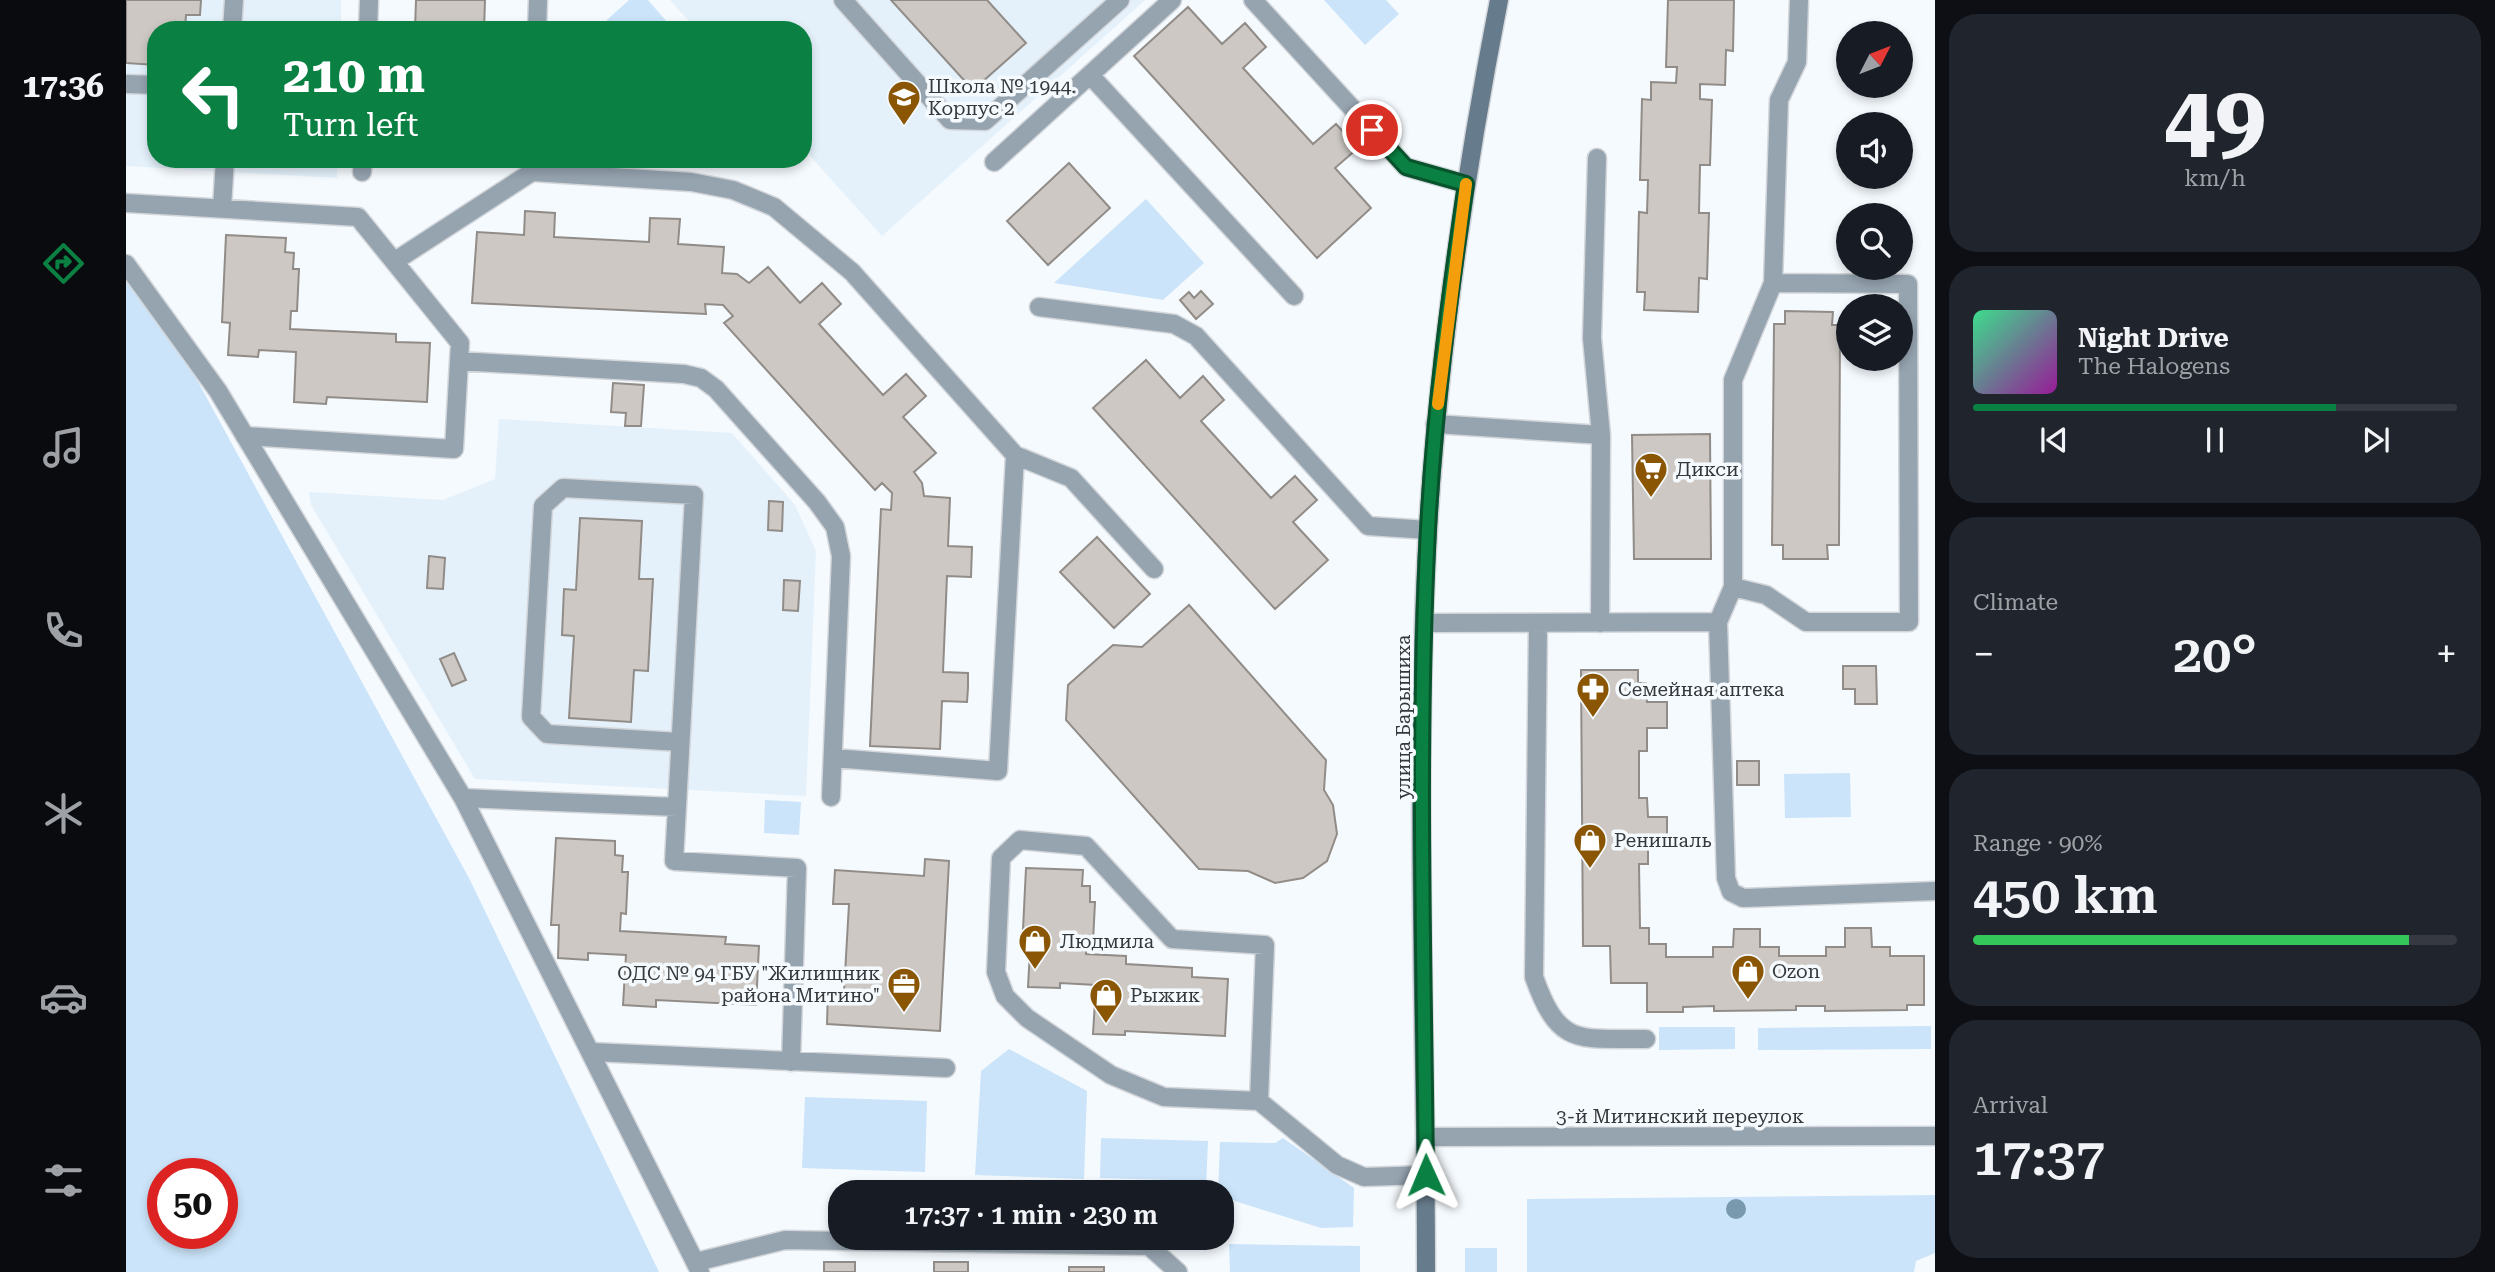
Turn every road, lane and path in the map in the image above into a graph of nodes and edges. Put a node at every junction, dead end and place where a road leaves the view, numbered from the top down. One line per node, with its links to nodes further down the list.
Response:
1 (234, 0): 10 (street)
2 (369, 0): 11 (street)
3 (538, 0): 12 (street)
4 (843, 0): 5 (street)
5 (1120, 0)
6 (1172, 0): 13 (street)
7 (1253, 0): 21 (street)
8 (1499, 0): 21 (main road, улица Барышиха)
9 (1799, 0): 26 (street)
10 (233, 21)
11 (368, 21)
12 (537, 21)
13 (1090, 75): 17 (street); 27 (street)
14 (126, 84): 15 (street)
15 (147, 85)
16 (1597, 158): 31 (street)
17 (994, 162)
18 (224, 168): 23 (street)
19 (529, 168): 24 (street)
20 (553, 168): 33 (street)
21 (1466, 184): 30 (main road, улица Барышиха)
22 (126, 202): 23 (street)
23 (222, 208): 24 (street)
24 (395, 261): 29 (street)
25 (126, 264): 32 (street)
26 (1773, 283): 36 (street); 36 (street)
27 (1294, 296)
28 (1039, 307): 34 (street)
29 (459, 361): 32 (street); 42 (street)
30 (1435, 424): 31 (street); 34 (main road, улица Барышиха)
31 (1601, 435): 40 (street)
32 (245, 436): 44 (street)
33 (1015, 455): 35 (street); 42 (street)
34 (1428, 530): 38 (main road, улица Барышиха)
35 (1154, 569)
36 (1733, 587): 37 (street)
37 (1717, 622): 40 (street); 46 (street)
38 (1425, 623): 39 (street); 53 (main road, улица Барышиха)
39 (1538, 623): 40 (street); 47 (street)
40 (1600, 623)
41 (680, 742): 41 (street); 45 (street)
42 (834, 758): 43 (street)
43 (831, 797)
44 (463, 798): 45 (street); 48 (street)
45 (677, 807): 49 (street)
46 (1935, 891)
47 (1646, 1039)
48 (592, 1052): 49 (street); 55 (street)
49 (791, 1062): 50 (street)
50 (946, 1068)
51 (1259, 1101): 51 (street); 54 (street)
52 (1935, 1136): 53 (street, 3-й Митинский переулок)
53 (1426, 1137): 54 (main road, улица Барышиха)
54 (1426, 1175): 57 (main road, улица Барышиха)
55 (698, 1267): 56 (street)
56 (1178, 1272)
57 (1426, 1272)

